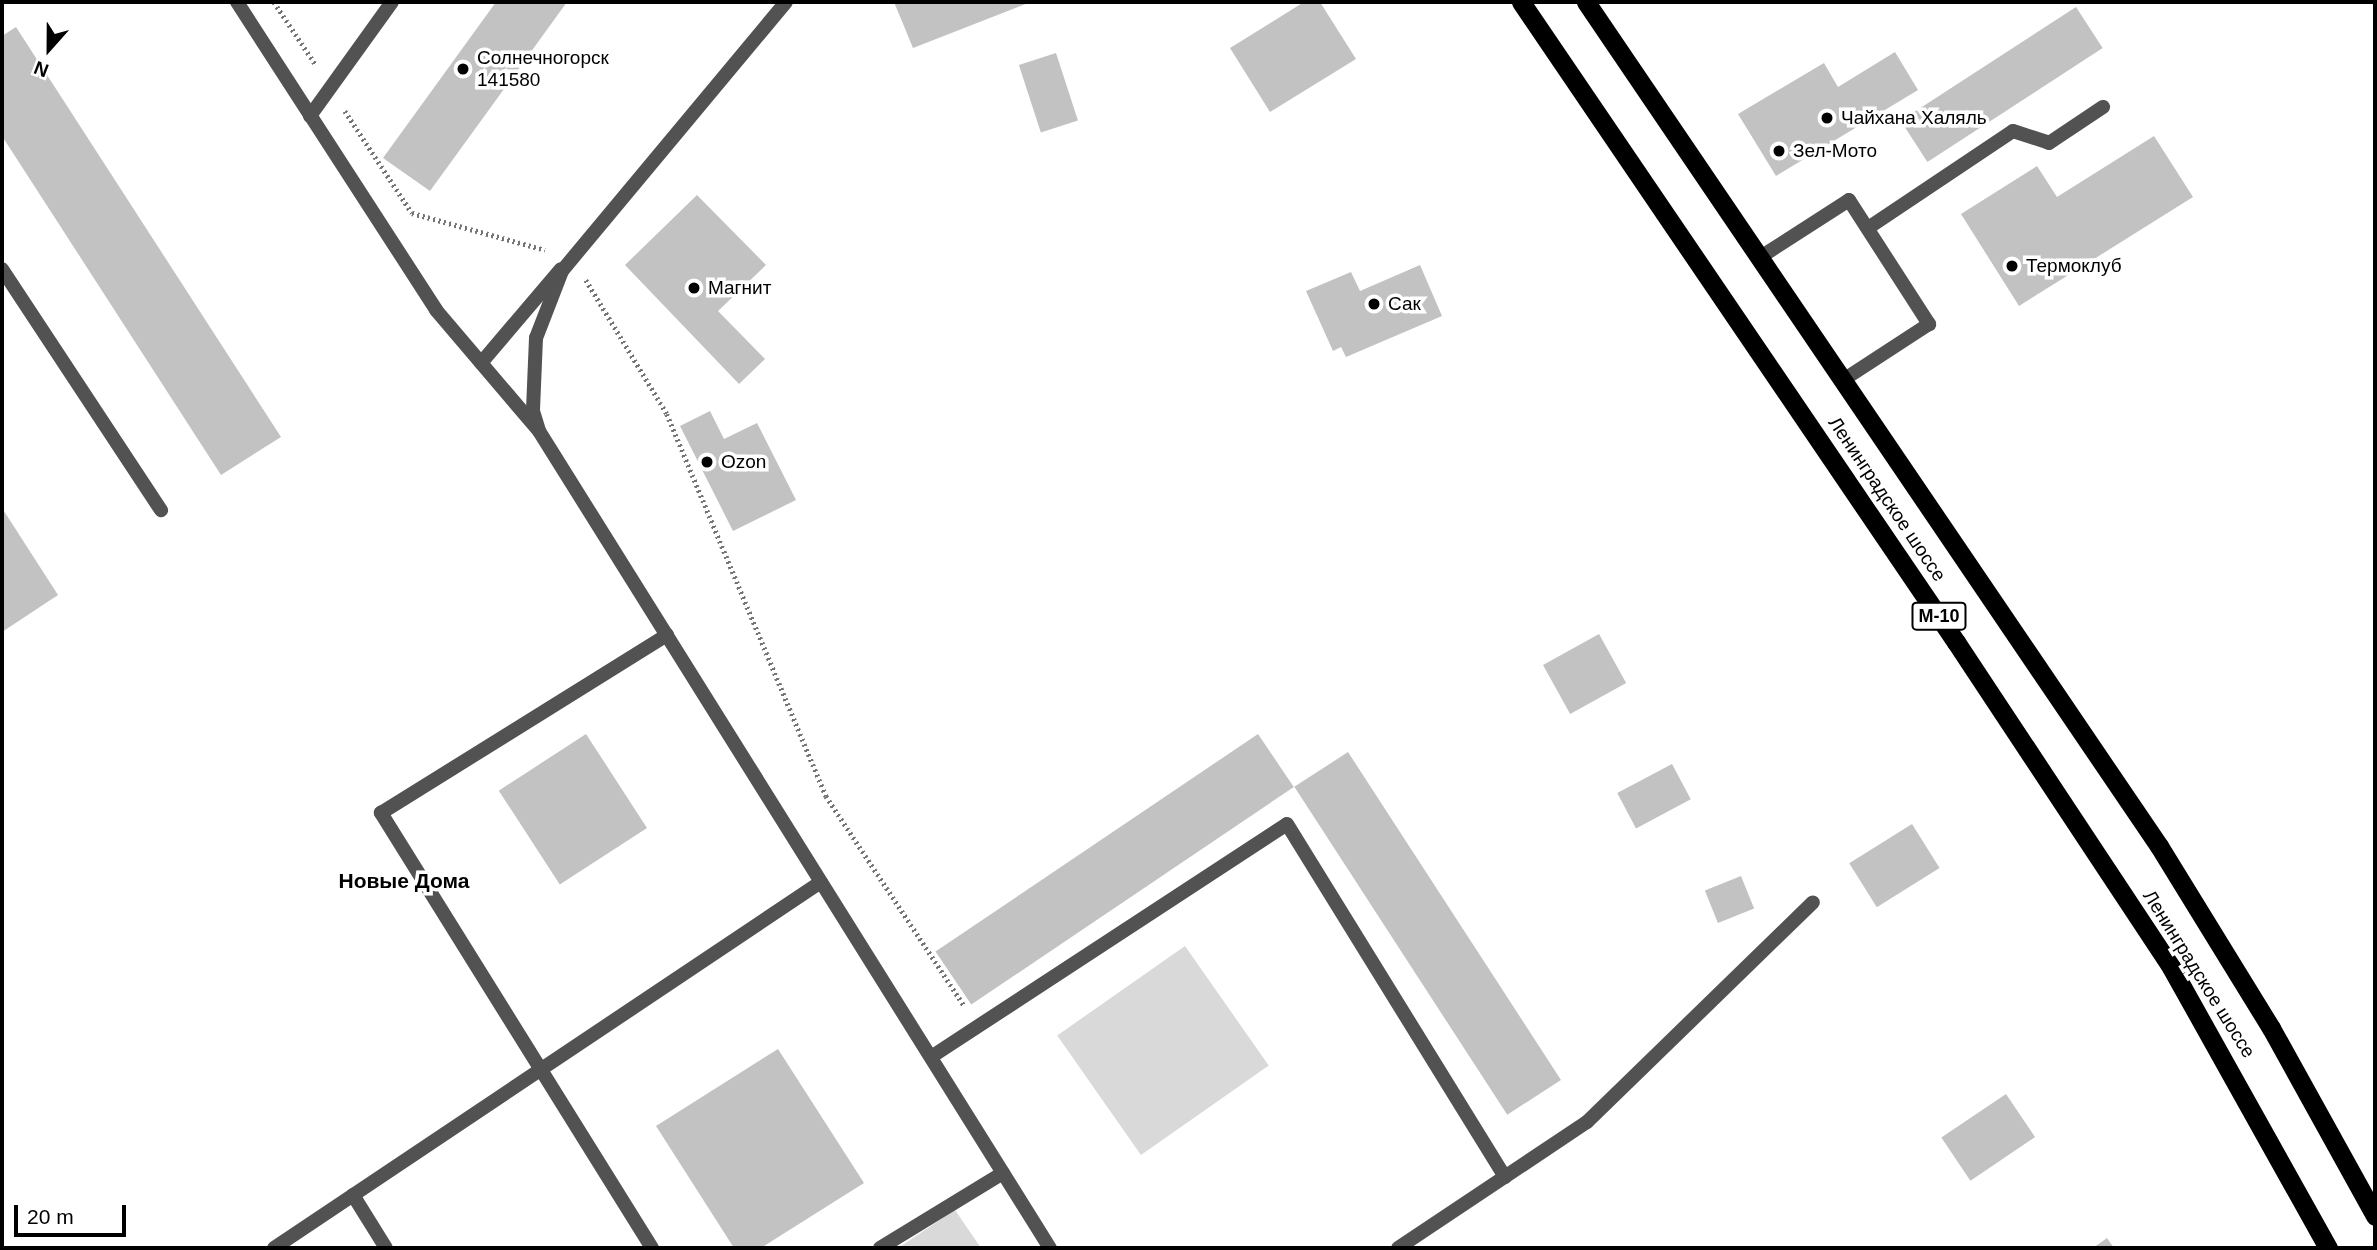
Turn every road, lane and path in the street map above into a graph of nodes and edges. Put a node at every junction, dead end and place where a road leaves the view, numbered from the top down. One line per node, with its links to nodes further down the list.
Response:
1 (237, 2): 9 (street)
2 (274, 2): 7 (path)
3 (392, 2): 7 (street)
4 (786, 2): 11 (street)
5 (1521, 2): 34 (highway, Ленинградское шоссе / М-10)
6 (1586, 2): 12 (highway, Ленинградское шоссе / М-10)
7 (330, 88): 9 (street); 11 (path)
8 (2103, 107): 10 (street)
9 (310, 116): 14 (street)
10 (1868, 228): 12 (street); 15 (street)
11 (571, 257): 14 (street); 16 (street); 21 (path)
12 (1759, 258): 15 (highway, Ленинградское шоссе / М-10)
13 (2, 269): 17 (street)
14 (481, 363): 16 (street)
15 (1843, 380): 27 (highway, Ленинградское шоссе / М-10)
16 (539, 431): 18 (street)
17 (161, 510)
18 (667, 635): 19 (street); 23 (street)
19 (821, 882): 22 (street); 23 (street)
20 (1813, 902): 25 (street)
21 (978, 1026): 22 (street); 25 (street)
22 (931, 1057): 24 (street)
23 (542, 1069): 26 (street); 30 (street)
24 (1003, 1173): 31 (street); 32 (street)
25 (1504, 1177): 33 (street)
26 (353, 1195): 28 (street); 29 (street)
27 (2375, 1216)
28 (274, 1248)
29 (386, 1248)
30 (652, 1248)
31 (880, 1248)
32 (1050, 1248)
33 (1398, 1248)
34 (2328, 1248)

